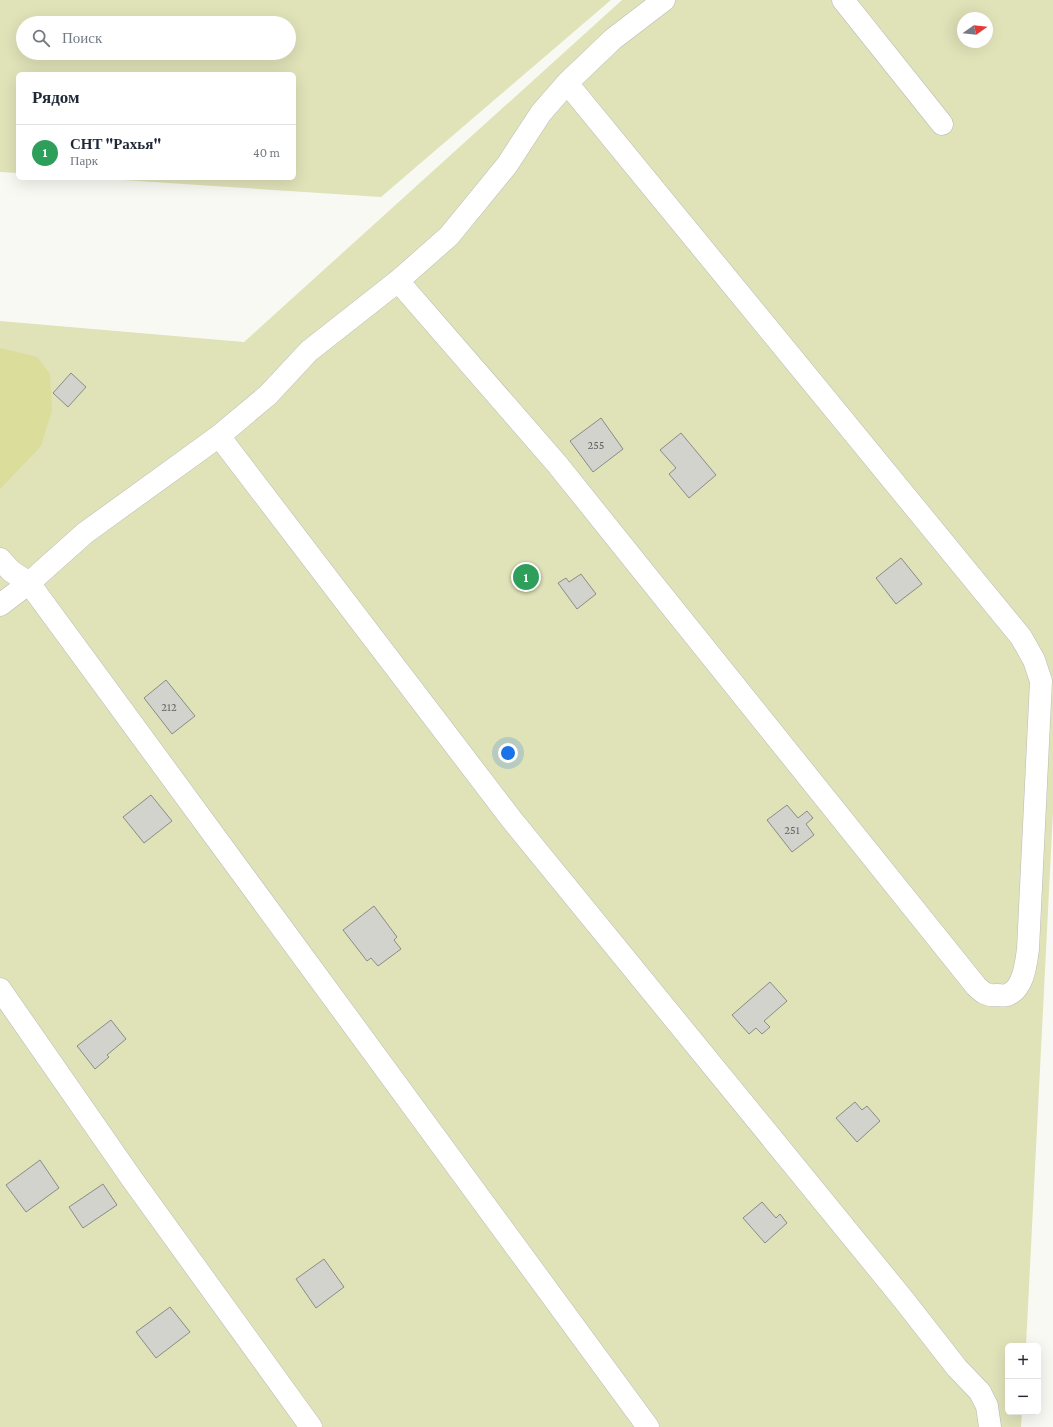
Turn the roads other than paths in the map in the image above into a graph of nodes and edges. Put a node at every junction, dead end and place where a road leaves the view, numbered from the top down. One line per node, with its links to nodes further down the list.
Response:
1 (664, 0): 3 (street)
2 (843, 0): 4 (street)
3 (567, 83): 5 (street); 5 (street)
4 (942, 124)
5 (398, 280): 6 (street)
6 (219, 436): 8 (street); 13 (street)
7 (5, 565): 8 (street)
8 (29, 583): 9 (street); 12 (street)
9 (0, 605)
10 (0, 988): 11 (street)
11 (311, 1427)
12 (648, 1427)
13 (990, 1427)

